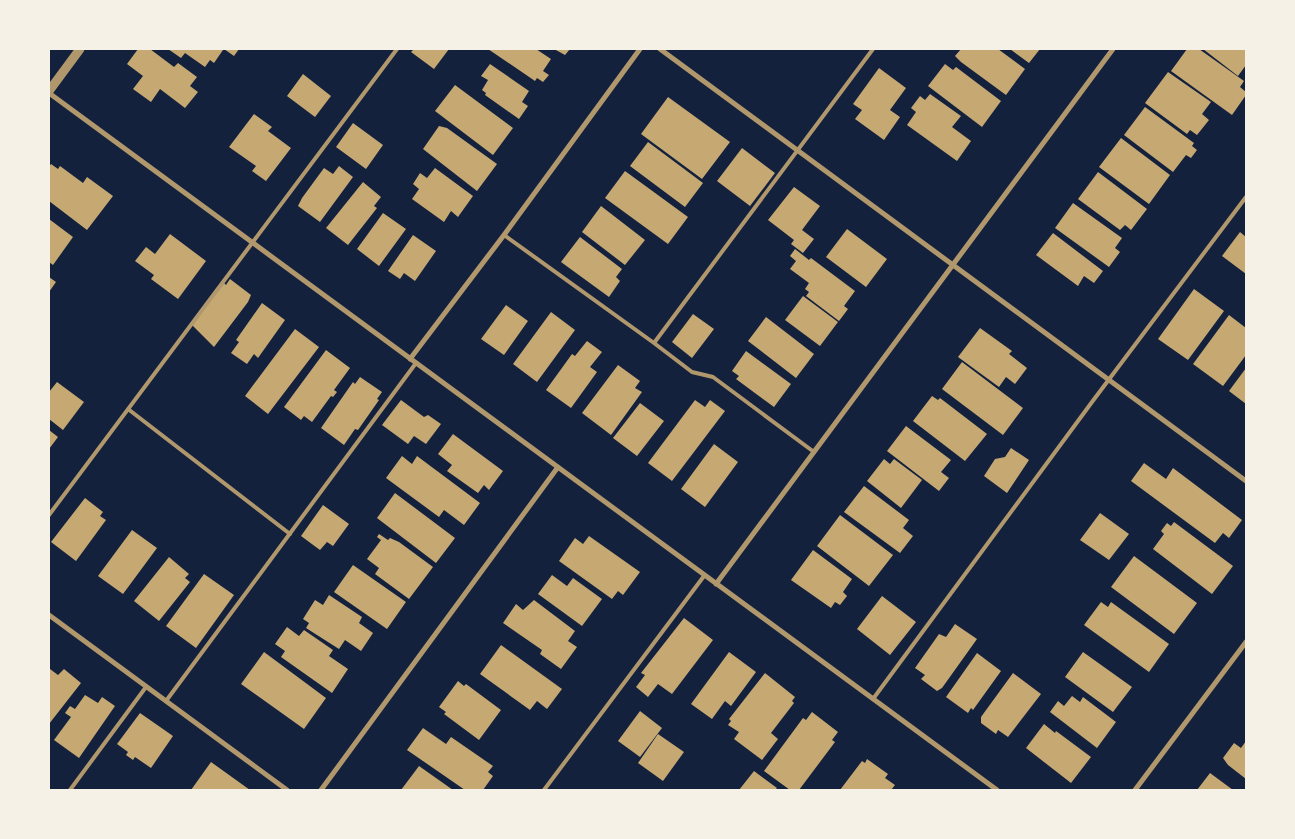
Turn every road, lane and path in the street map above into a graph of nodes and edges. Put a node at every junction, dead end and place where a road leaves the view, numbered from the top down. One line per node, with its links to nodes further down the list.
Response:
1 (80, 49): 7 (street)
2 (397, 49): 11 (lane)
3 (640, 49): 10 (street)
4 (660, 49): 8 (street)
5 (872, 49): 8 (lane)
6 (1113, 49): 12 (street)
7 (49, 92): 11 (street)
8 (798, 151): 12 (street); 13 (lane)
9 (1246, 197): 16 (lane)
10 (504, 234): 13 (lane); 14 (street)
11 (252, 242): 14 (street); 17 (lane)
12 (952, 265): 16 (street); 18 (street)
13 (654, 343): 18 (lane)
14 (410, 359): 15 (street)
15 (416, 363): 19 (street); 22 (lane)
16 (1108, 380): 20 (street); 28 (lane)
17 (128, 409): 21 (lane); 22 (lane)
18 (814, 452): 24 (street)
19 (558, 467): 23 (street); 32 (street)
20 (1246, 482)
21 (49, 515)
22 (290, 534): 29 (lane)
23 (704, 576): 24 (street); 33 (lane)
24 (716, 584): 28 (street)
25 (49, 615): 27 (street)
26 (1246, 642): 35 (street)
27 (146, 687): 29 (street); 30 (lane)
28 (873, 699): 34 (street)
29 (166, 701): 31 (street)
30 (70, 790)
31 (287, 790)
32 (321, 790)
33 (544, 790)
34 (997, 790)
35 (1135, 790)

